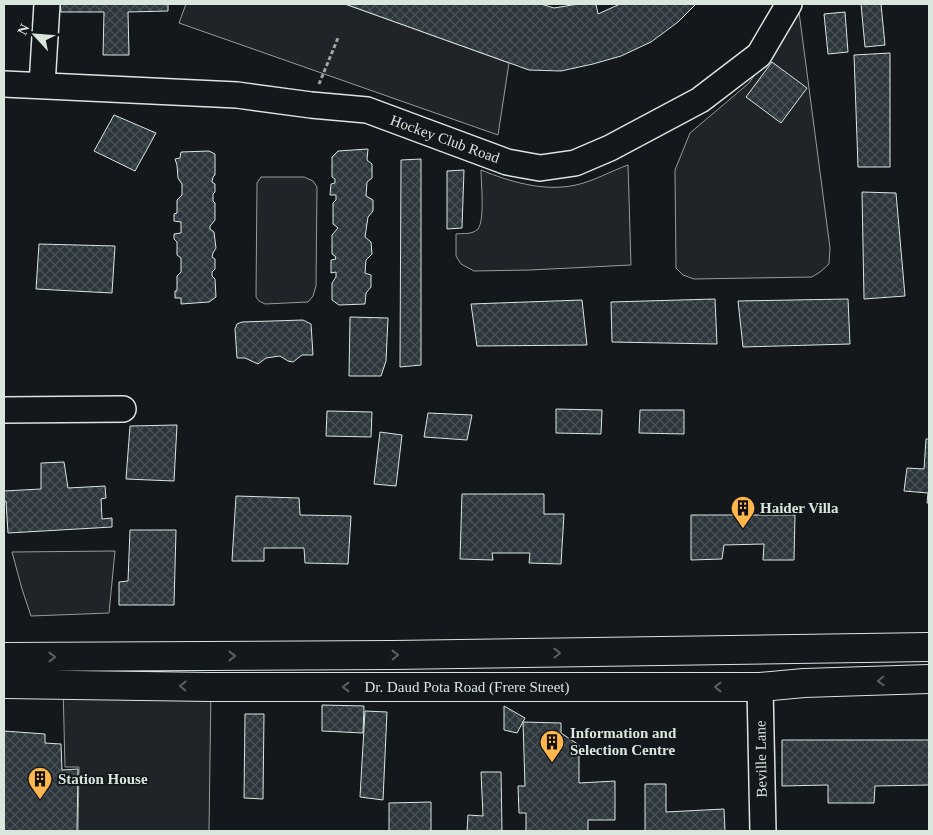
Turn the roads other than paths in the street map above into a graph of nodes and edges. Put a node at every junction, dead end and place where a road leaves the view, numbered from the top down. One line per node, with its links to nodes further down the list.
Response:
1 (47, 4): 4 (street)
2 (790, 4): 4 (street, Hockey Club Road)
3 (4, 84): 4 (street, Hockey Club Road)
4 (42, 85)
5 (123, 409): 6 (street)
6 (4, 410)
7 (929, 647): 8 (main road, Dr. Daud Pota Road (Frere Street), one-way to 7)
8 (4, 657)
9 (929, 680): 11 (main road, Dr. Daud Pota Road (Frere Street), one-way to 11)
10 (4, 684): 11 (main road, Dr. Daud Pota Road (Frere Street), one-way to 10)
11 (760, 687): 12 (street, Beville Lane)
12 (763, 831)

